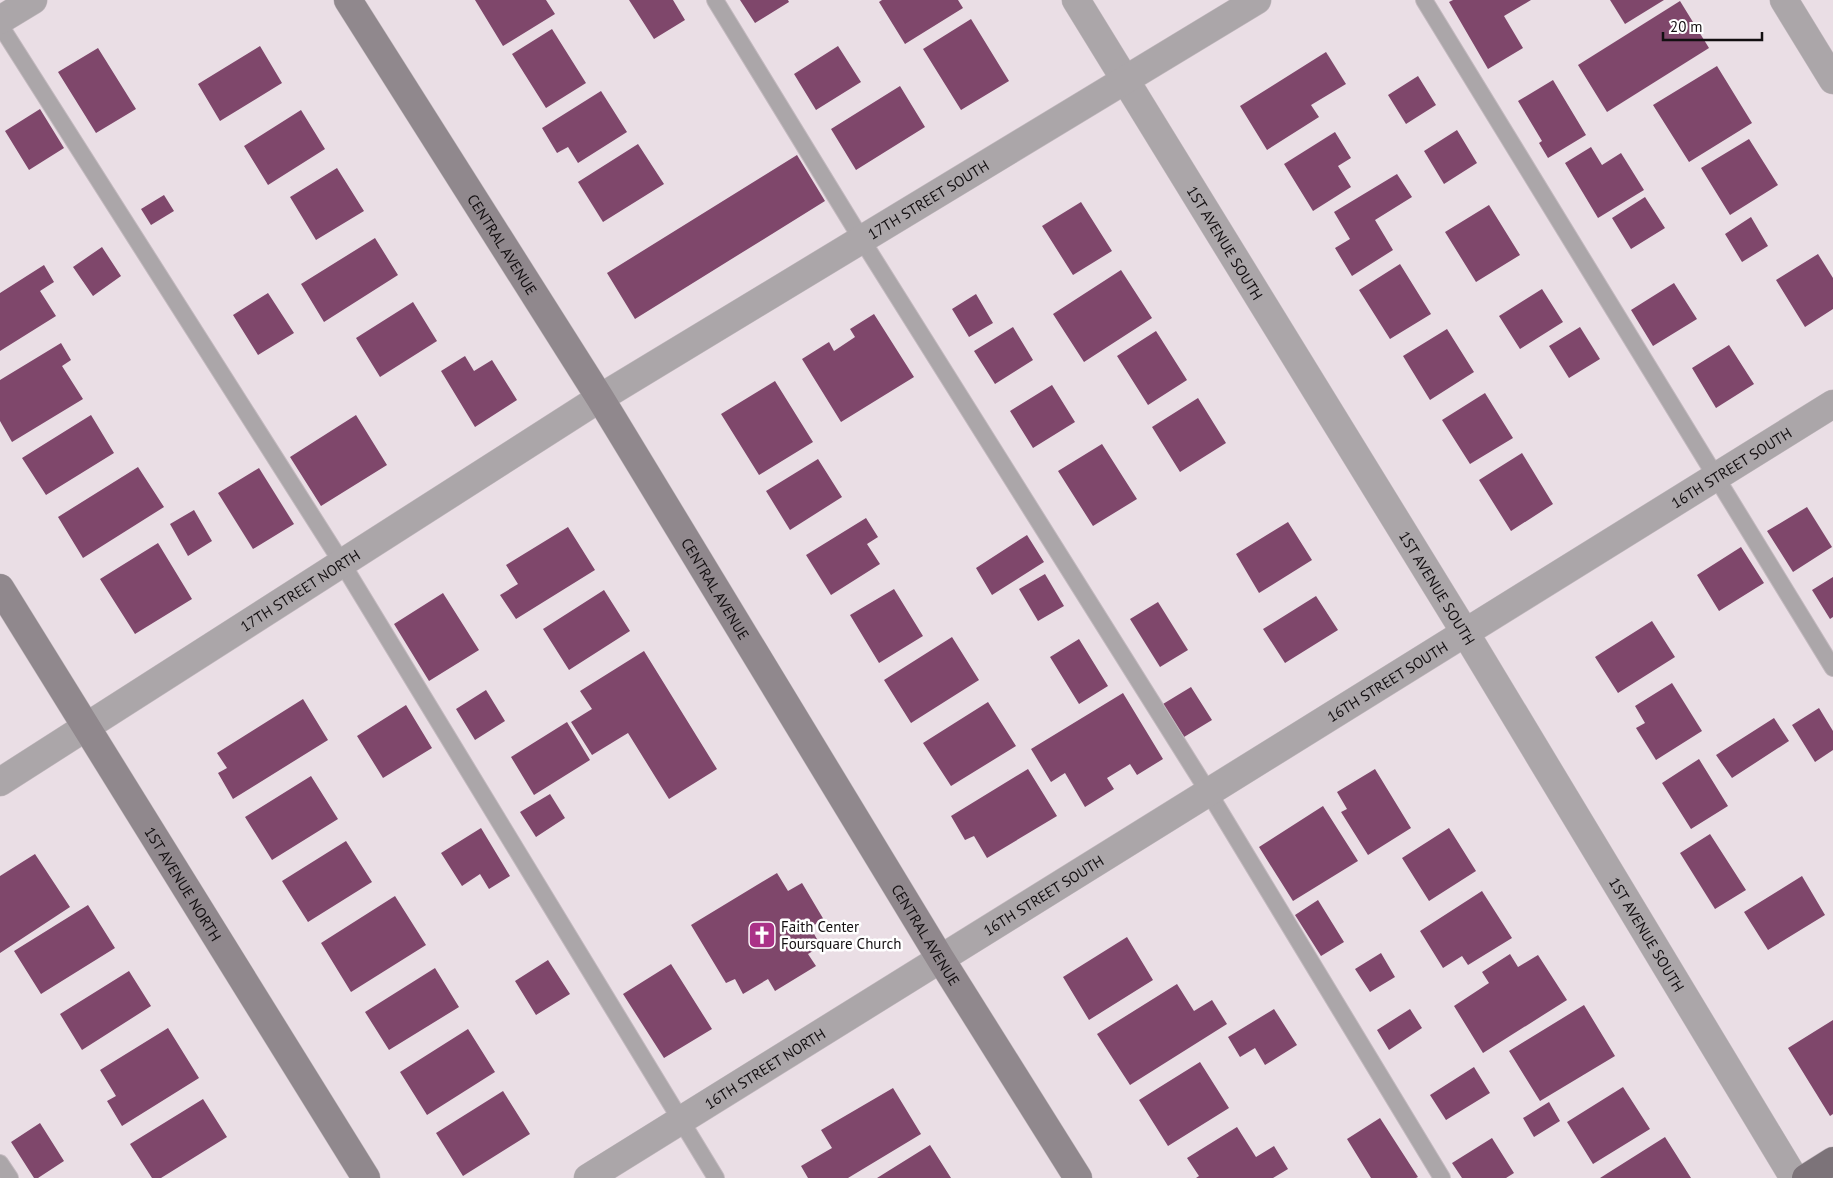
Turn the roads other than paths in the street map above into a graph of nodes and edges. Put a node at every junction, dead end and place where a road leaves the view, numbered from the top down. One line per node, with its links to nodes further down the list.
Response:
1 (33, 0): 8 (street)
2 (348, 0): 13 (street, CENTRAL AVENUE)
3 (715, 0): 12 (lane)
4 (1076, 0): 10 (street, 1ST AVENUE SOUTH)
5 (1257, 0): 10 (street, 17TH STREET SOUTH)
6 (1424, 0): 15 (lane)
7 (1784, 0): 11 (street)
8 (0, 20)
9 (0, 25): 16 (lane)
10 (1127, 80): 12 (street, 17TH STREET SOUTH); 18 (street, 1ST AVENUE SOUTH)
11 (1833, 80)
12 (862, 240): 13 (street, 17TH STREET SOUTH); 22 (lane)
13 (600, 398): 16 (street, 17TH STREET NORTH); 23 (street, CENTRAL AVENUE)
14 (1833, 404): 15 (street, 16TH STREET SOUTH)
15 (1716, 477): 18 (street, 16TH STREET SOUTH); 19 (lane)
16 (342, 563): 20 (street, 17TH STREET NORTH); 24 (lane)
17 (0, 588): 20 (street, 1ST AVENUE NORTH)
18 (1466, 634): 22 (street, 16TH STREET SOUTH); 33 (street, 1ST AVENUE SOUTH)
19 (1833, 668)
20 (87, 728): 21 (street, 17TH STREET NORTH); 28 (street, 1ST AVENUE NORTH)
21 (0, 782)
22 (1209, 793): 23 (street, 16TH STREET SOUTH); 32 (lane)
23 (940, 958): 24 (street, 16TH STREET NORTH); 31 (street, CENTRAL AVENUE)
24 (681, 1120): 29 (street, 16TH STREET NORTH); 30 (lane)
25 (1833, 1161): 34 (main road)
26 (0, 1162): 27 (lane)
27 (10, 1178)
28 (366, 1178)
29 (588, 1178)
30 (716, 1178)
31 (1078, 1178)
32 (1442, 1178)
33 (1794, 1178)
34 (1806, 1178)

